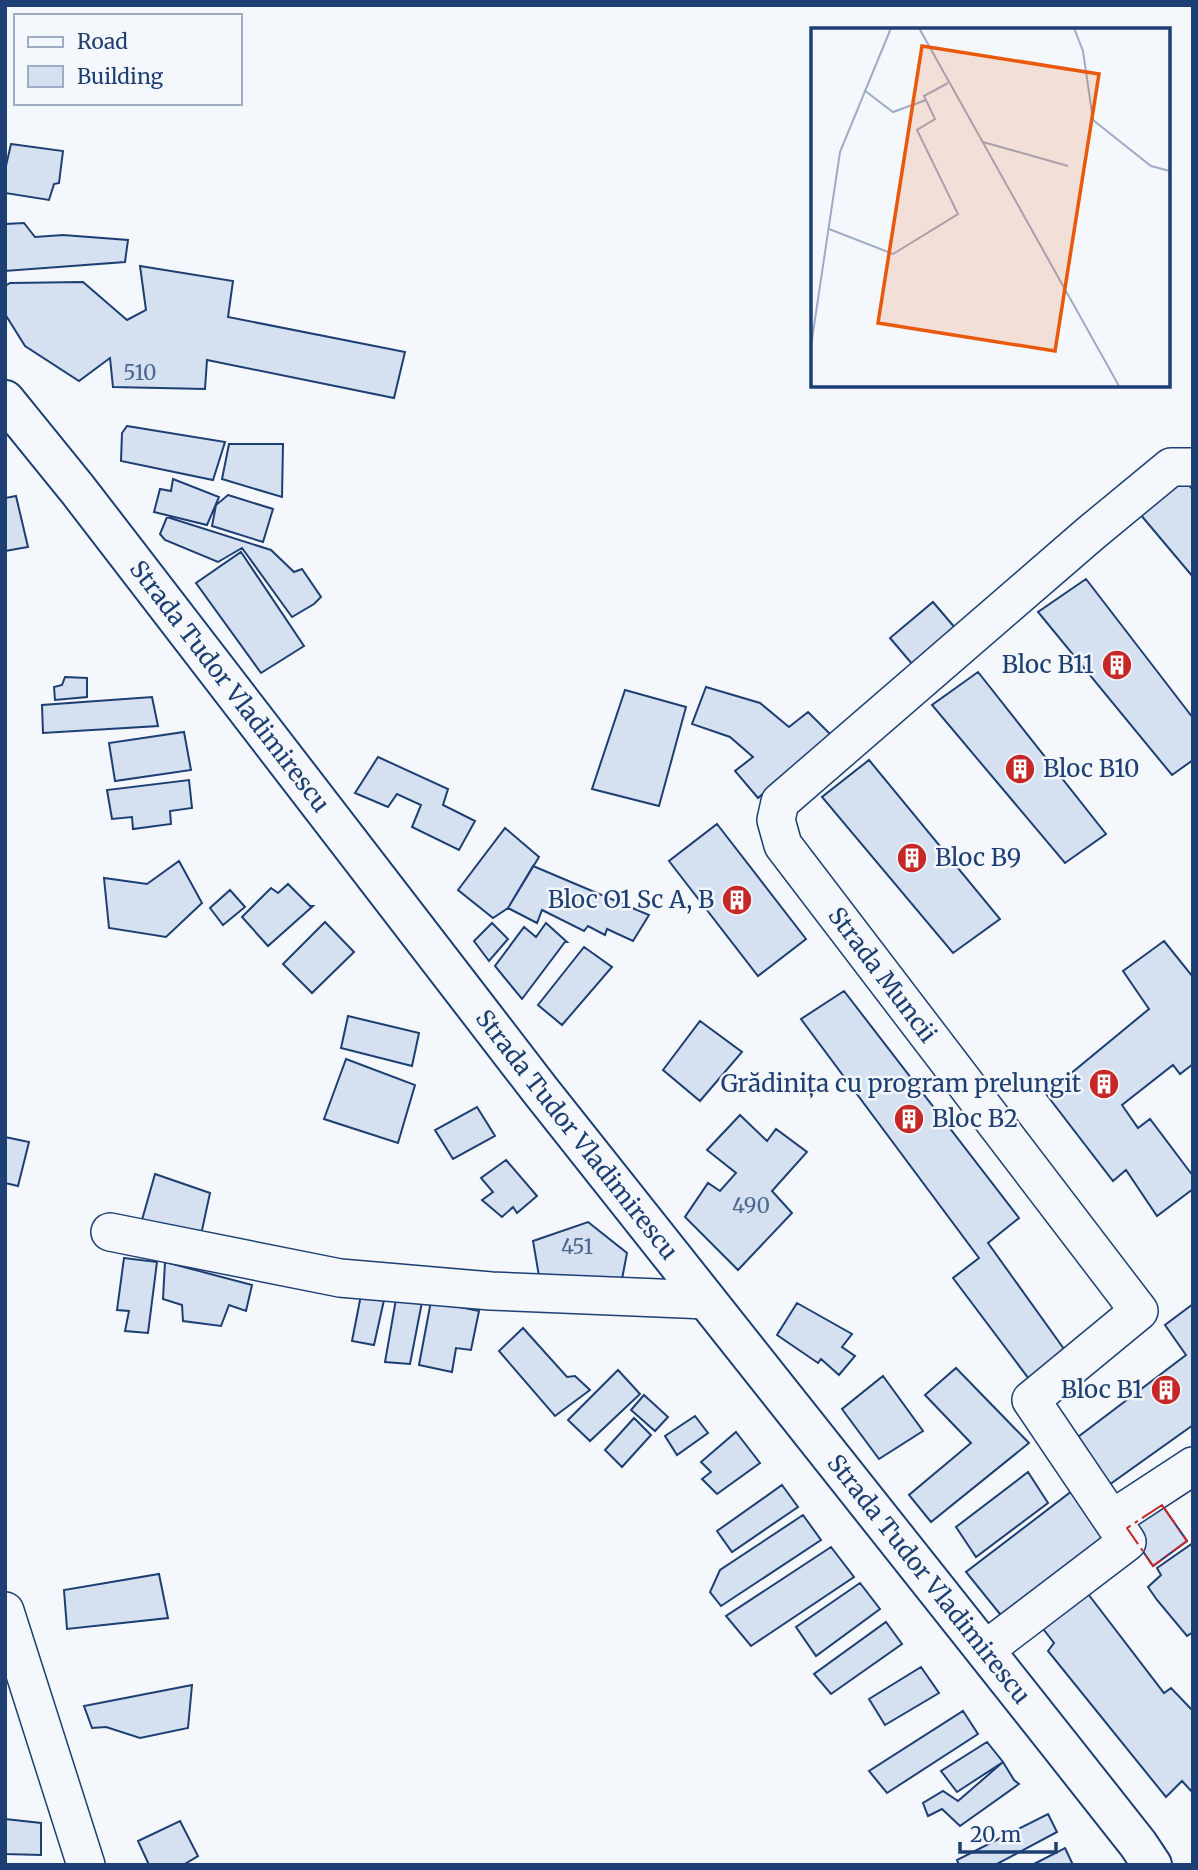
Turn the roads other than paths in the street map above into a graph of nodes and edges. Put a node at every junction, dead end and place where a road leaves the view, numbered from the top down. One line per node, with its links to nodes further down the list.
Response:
1 (5, 400): 4 (main road, Strada Tudor Vladimirescu)
2 (1193, 467): 6 (street, Strada Muncii)
3 (110, 1232): 4 (street)
4 (707, 1300): 8 (main road, Strada Tudor Vladimirescu)
5 (1193, 1466): 6 (street)
6 (1112, 1519): 8 (street, Strada Muncii)
7 (5, 1611): 9 (street)
8 (985, 1650): 10 (main road, Strada Tudor Vladimirescu)
9 (86, 1865)
10 (1152, 1865)

